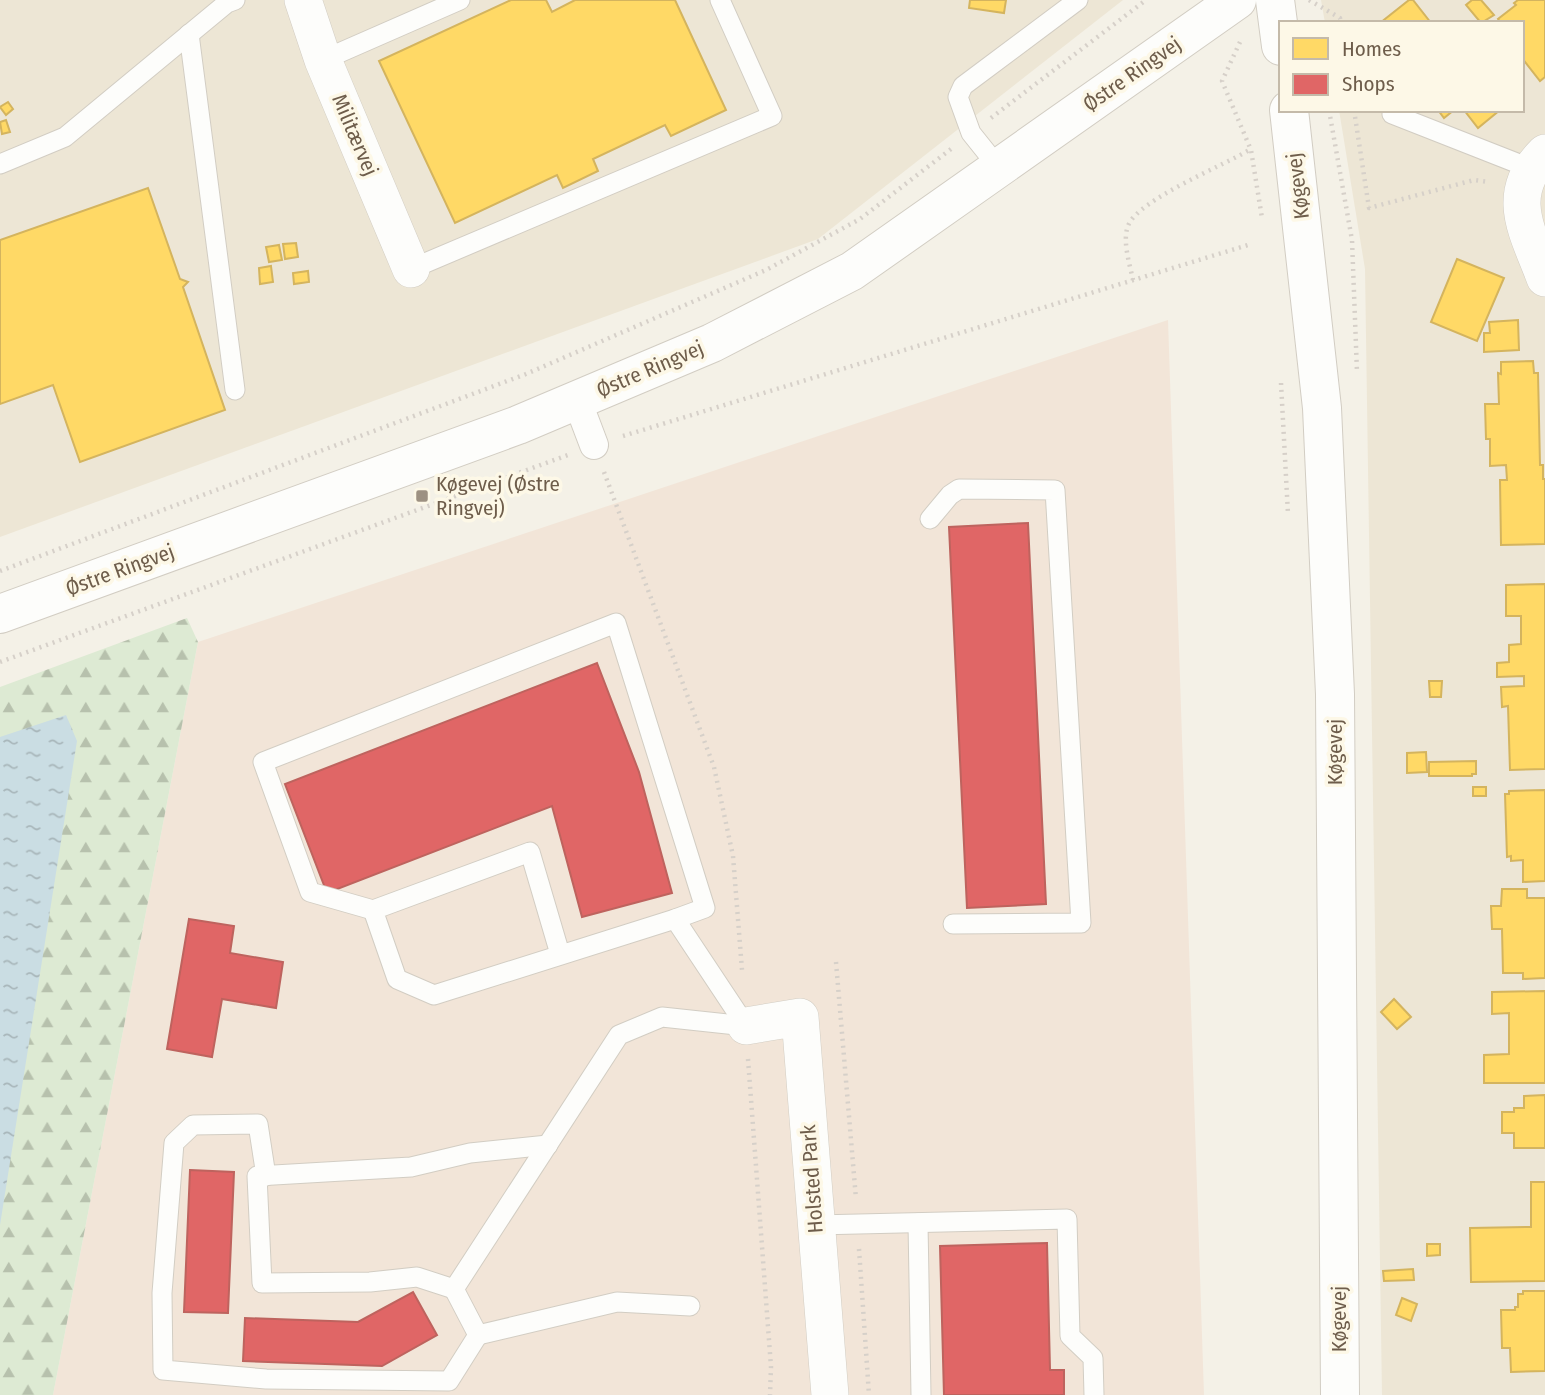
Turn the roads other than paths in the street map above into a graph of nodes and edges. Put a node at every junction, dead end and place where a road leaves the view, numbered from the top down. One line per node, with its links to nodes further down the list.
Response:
1 (235, 0): 9 (lane)
2 (303, 0): 10 (street, Militærvej)
3 (460, 0): 10 (lane)
4 (720, 0): 16 (lane)
5 (1079, 0): 14 (lane)
6 (1275, 0): 8 (street)
7 (1241, 17): 14 (street, Østre Ringvej)
8 (1279, 31)
9 (189, 34): 13 (lane); 18 (lane)
10 (323, 60): 16 (street, Militærvej)
11 (1289, 112): 38 (street, Køgevej)
12 (1392, 114): 15 (lane)
13 (0, 164)
14 (999, 168): 19 (street, Østre Ringvej)
15 (1531, 180): 17 (street)
16 (411, 269)
17 (1545, 278)
18 (235, 390)
19 (577, 400): 20 (street); 22 (street, Østre Ringvej)
20 (594, 445)
21 (930, 519): 25 (lane)
22 (0, 614)
23 (373, 910): 24 (lane); 26 (lane); 26 (lane)
24 (675, 919): 26 (lane); 27 (lane)
25 (953, 924)
26 (560, 954)
27 (746, 1026): 28 (lane); 31 (street, Holsted Park)
28 (548, 1145): 29 (lane); 32 (lane)
29 (265, 1176): 32 (lane); 34 (lane)
30 (918, 1223): 31 (lane); 36 (lane); 37 (lane)
31 (816, 1225): 35 (street, Holsted Park)
32 (454, 1289): 34 (lane)
33 (690, 1306): 34 (lane)
34 (478, 1335)
35 (830, 1395)
36 (921, 1395)
37 (1094, 1395)
38 (1340, 1395)

